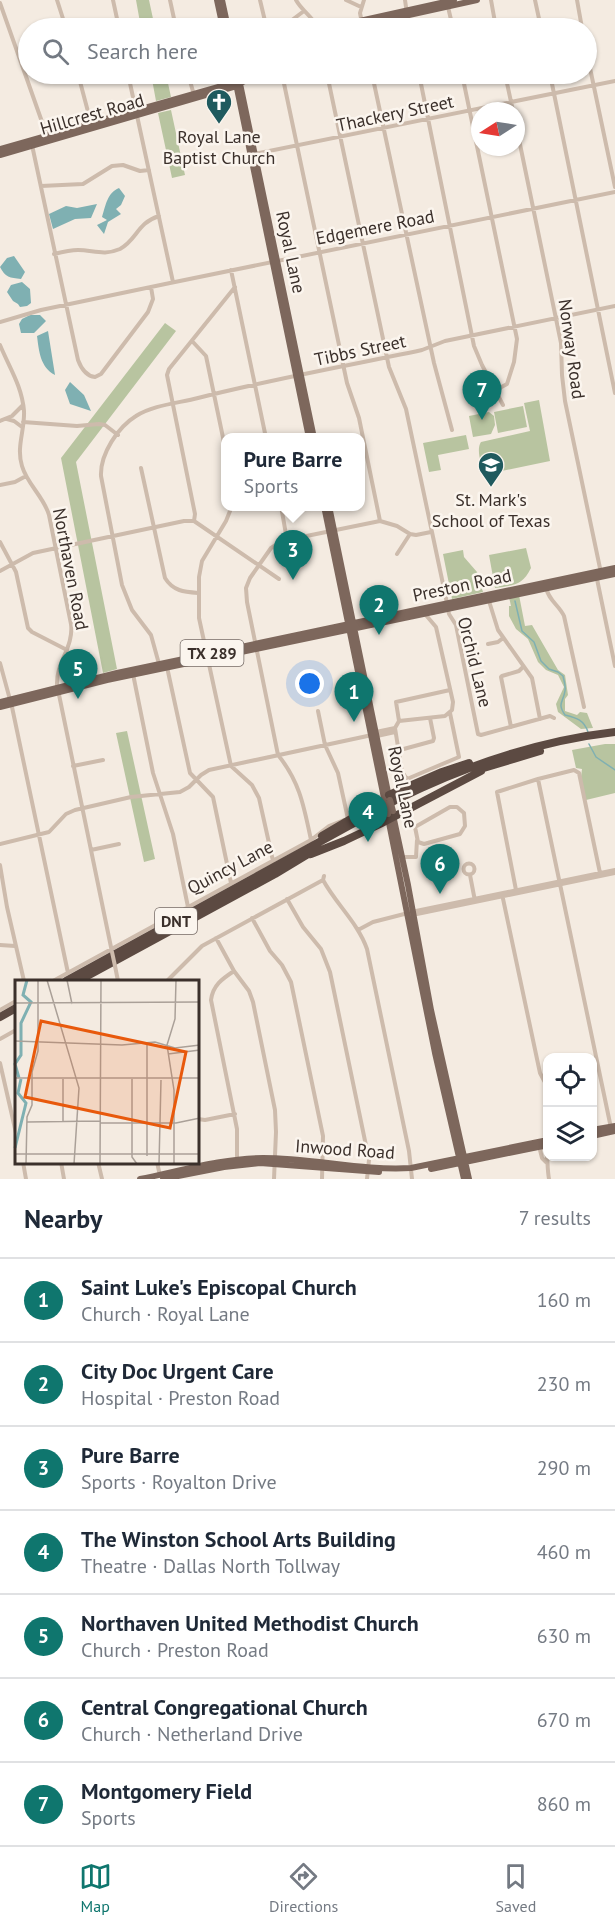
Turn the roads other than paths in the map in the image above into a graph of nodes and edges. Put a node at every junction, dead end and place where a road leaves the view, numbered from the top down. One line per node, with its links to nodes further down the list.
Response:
1 (5, 0): 16 (street)
2 (57, 0): 20 (street)
3 (113, 0): 21 (street)
4 (170, 0): 22 (street)
5 (260, 0): 25 (street)
6 (296, 0): 18 (street)
7 (346, 0): 17 (street)
8 (364, 0): 17 (street)
9 (405, 0): 19 (street)
10 (477, 0): 15 (main road)
11 (490, 0): 32 (street)
12 (535, 0): 33 (street)
13 (577, 0): 34 (street)
14 (220, 2): 23 (main road); 24 (main road)
15 (449, 2): 19 (main road); 31 (street)
16 (0, 3): 35 (street)
17 (361, 7): 28 (street)
18 (304, 11): 26 (street); 27 (street)
19 (406, 13): 29 (main road); 30 (street)
20 (63, 18)
21 (117, 18)
22 (174, 18)
23 (222, 18)
24 (225, 18)
25 (264, 18)
26 (295, 18)
27 (311, 18)
28 (362, 18)
29 (388, 18)
30 (407, 18)
31 (451, 18)
32 (494, 18)
33 (539, 18)
34 (580, 18)
35 (18, 54)
36 (615, 81): 50 (street, Thackery Street)
37 (29, 84): 60 (street)
38 (81, 84): 57 (street)
39 (130, 84): 55 (street)
40 (191, 84): 52 (street)
41 (229, 84): 52 (main road, Hillcrest Road)
42 (239, 84): 65 (main road, Royal Lane)
43 (284, 84): 62 (street)
44 (329, 84): 59 (street, Orchid Lane)
45 (374, 84): 58 (street)
46 (420, 84): 56 (street)
47 (464, 84): 54 (street)
48 (508, 84): 53 (street)
49 (552, 84): 51 (street)
50 (594, 85): 51 (street, Thackery Street); 69 (street)
51 (554, 93): 53 (street, Thackery Street); 71 (street)
52 (194, 96): 55 (main road, Hillcrest Road)
53 (511, 102)
54 (470, 111): 56 (street, Thackery Street); 74 (street)
55 (137, 113): 57 (main road, Hillcrest Road); 67 (street)
56 (428, 119): 58 (street, Thackery Street); 75 (street)
57 (92, 126): 60 (main road, Hillcrest Road)
58 (384, 129): 59 (street, Thackery Street); 76 (street)
59 (340, 138): 62 (street, Thackery Street); 77 (street, Orchid Lane)
60 (48, 139): 61 (main road, Hillcrest Road)
61 (32, 144): 63 (main road, Hillcrest Road); 64 (main road, Hillcrest Road); 68 (street)
62 (297, 146): 65 (street, Thackery Street); 78 (street)
63 (0, 149)
64 (0, 155)
65 (253, 155): 80 (main road, Royal Lane)
66 (522, 156): 72 (street, Norway Road)
67 (149, 170): 68 (street); 73 (street)
68 (40, 186): 79 (street)
69 (615, 187)
70 (615, 192): 71 (street, Edgemere Road)
71 (576, 200): 72 (street, Edgemere Road); 87 (street)
72 (533, 209): 74 (street, Edgemere Road); 88 (street, Norway Road)
73 (159, 216): 79 (street); 82 (street)
74 (491, 217): 75 (street, Edgemere Road); 90 (street)
75 (450, 226): 76 (street, Edgemere Road); 91 (street)
76 (406, 235): 77 (street, Edgemere Road); 94 (street)
77 (363, 243): 78 (street, Edgemere Road); 95 (street, Orchid Lane)
78 (320, 252): 80 (street, Edgemere Road); 96 (street)
79 (54, 254): 85 (street)
80 (275, 261): 81 (street, Edgemere Road); 97 (main road, Royal Lane)
81 (231, 270): 82 (street, Edgemere Road); 84 (street)
82 (173, 282): 83 (street, Edgemere Road)
83 (151, 287): 85 (street, Edgemere Road); 85 (street)
84 (235, 287): 92 (street); 98 (street)
85 (65, 305): 89 (street, Edgemere Road)
86 (615, 306): 87 (street, Tibbs Street)
87 (598, 310): 88 (street, Tibbs Street); 100 (street)
88 (555, 318): 90 (street, Tibbs Street); 139 (street, Norway Road)
89 (0, 322)
90 (515, 327): 91 (street, Tibbs Street); 99 (street)
91 (472, 335): 94 (street, Tibbs Street); 99 (street)
92 (192, 341): 101 (street); 103 (street)
93 (0, 345): 102 (street, Northaven Road)
94 (430, 347): 95 (street, Tibbs Street); 108 (street)
95 (387, 357): 96 (street, Tibbs Street); 127 (street, Orchid Lane)
96 (344, 367): 97 (street, Tibbs Street); 113 (street)
97 (299, 376): 98 (street, Tibbs Street); 111 (main road, Royal Lane); 112 (main road, Royal Lane)
98 (255, 385): 101 (street, Tibbs Street); 110 (street)
99 (496, 390): 104 (street)
100 (615, 393)
101 (213, 394): 103 (street, Tibbs Street); 109 (street)
102 (23, 404): 105 (street); 107 (street, Northaven Road)
103 (172, 404): 114 (street, Tibbs Street); 124 (street)
104 (503, 405)
105 (7, 419): 106 (street); 107 (street)
106 (0, 421)
107 (23, 425): 114 (street); 117 (street, Northaven Road)
108 (452, 430)
109 (221, 433)
110 (265, 433)
111 (308, 433)
112 (313, 433)
113 (362, 433)
114 (118, 435): 129 (street, Tibbs Street)
115 (365, 447): 123 (street)
116 (141, 468): 125 (street)
117 (26, 476): 118 (street); 133 (street, Northaven Road)
118 (0, 486)
119 (230, 511): 130 (street)
120 (281, 511): 131 (street)
121 (325, 511): 126 (main road, Royal Lane)
122 (329, 511): 126 (main road, Royal Lane)
123 (380, 520): 126 (street); 128 (street)
124 (194, 521): 125 (street); 130 (street)
125 (154, 527): 129 (street); 143 (street)
126 (331, 530): 131 (street); 147 (main road, Royal Lane)
127 (431, 532): 128 (street); 145 (street, Orchid Lane)
128 (411, 534): 134 (street)
129 (112, 537): 133 (street); 154 (street, Tibbs Street)
130 (216, 538): 136 (street); 143 (street)
131 (287, 540): 136 (street)
132 (0, 542): 135 (street)
133 (56, 548): 135 (street); 151 (street, Northaven Road)
134 (397, 554)
135 (12, 564): 138 (street); 151 (street)
136 (259, 566): 141 (street); 150 (street)
137 (615, 568): 139 (main road, Preston Road / TX 289)
138 (0, 571)
139 (599, 574): 140 (main road, Preston Road / TX 289); 142 (main road, Preston Road / TX 289); 155 (street, Norway Road)
140 (615, 574)
141 (279, 579)
142 (545, 585): 144 (main road, Preston Road / TX 289); 163 (street)
143 (198, 593): 152 (street)
144 (487, 597): 145 (main road, Preston Road / TX 289); 148 (street)
145 (447, 606): 146 (main road, Preston Road / TX 289); 170 (street, Orchid Lane)
146 (423, 611): 147 (main road, Preston Road / TX 289); 159 (street)
147 (351, 626): 150 (main road, Preston Road / TX 289); 173 (main road, Royal Lane)
148 (503, 638): 149 (street); 156 (street)
149 (488, 644)
150 (256, 646): 152 (main road, Preston Road / TX 289); 178 (street)
151 (67, 650): 158 (street, Northaven Road)
152 (208, 656): 154 (main road, Preston Road / TX 289); 181 (street)
153 (0, 663): 161 (street)
154 (163, 666): 157 (main road, Preston Road / TX 289); 184 (street, Tibbs Street)
155 (615, 666)
156 (524, 667): 168 (street); 170 (street)
157 (133, 672): 158 (main road, Preston Road / TX 289); 187 (street)
158 (58, 690): 161 (main road, Preston Road / TX 289); 180 (street, Northaven Road)
159 (450, 690): 165 (street); 169 (street)
160 (0, 702): 161 (main road, Preston Road / TX 289)
161 (10, 702): 162 (main road, Preston Road / TX 289); 195 (street)
162 (0, 707)
163 (584, 707)
164 (318, 711): 175 (street)
165 (450, 713): 166 (street); 176 (street)
166 (430, 718): 169 (street); 176 (street)
167 (554, 718): 168 (street)
168 (540, 719): 170 (street)
169 (399, 722): 171 (street)
170 (511, 727)
171 (395, 730): 173 (street); 176 (street)
172 (615, 732): 177 (highway, DNT)
173 (375, 734): 175 (street); 185 (main road, Royal Lane); 188 (main road, Royal Lane)
174 (615, 736): 182 (highway, DNT)
175 (325, 745): 178 (street); 192 (street)
176 (400, 750)
177 (506, 754): 186 (highway); 201 (highway, DNT)
178 (278, 755): 181 (street); 196 (street)
179 (103, 760): 180 (street)
180 (73, 766): 189 (street, Northaven Road)
181 (231, 766): 184 (street); 203 (street)
182 (490, 766): 191 (highway); 201 (highway, DNT)
183 (538, 779): 206 (street); 209 (street); 212 (street)
184 (196, 780): 187 (street); 210 (street, Tibbs Street)
185 (387, 786): 186 (highway); 188 (main road, Royal Lane)
186 (397, 791): 188 (highway)
187 (161, 795): 189 (street); 216 (street)
188 (387, 799): 190 (main road, Quincy Lane); 191 (main road, Royal Lane, bridge)
189 (82, 808): 195 (street); 200 (street, Northaven Road)
190 (362, 813): 192 (street, Quincy Lane); 201 (highway)
191 (393, 815): 193 (highway); 194 (main road, Royal Lane); 194 (highway)
192 (348, 819): 196 (street, Quincy Lane)
193 (380, 824): 194 (highway); 201 (highway)
194 (393, 828): 202 (main road, Royal Lane)
195 (39, 835): 198 (street); 225 (street)
196 (310, 840): 203 (street, Quincy Lane)
197 (417, 840): 197 (street); 202 (street)
198 (0, 844)
199 (119, 844): 200 (street)
200 (91, 850): 223 (street, Northaven Road)
201 (303, 854): 225 (highway, DNT); 227 (highway, DNT)
202 (400, 857): 217 (main road, Royal Lane)
203 (273, 861): 210 (street, Quincy Lane)
204 (0, 865): 222 (street)
205 (615, 871): 206 (street); 208 (street)
206 (600, 873): 208 (street)
207 (470, 874): 215 (street)
208 (590, 876): 209 (street)
209 (560, 882): 211 (street); 243 (street)
210 (231, 883): 216 (street, Quincy Lane)
211 (531, 889): 212 (street); 213 (street)
212 (516, 890): 213 (street)
213 (502, 895): 215 (street); 239 (street)
214 (287, 899): 218 (street); 219 (street); 254 (street)
215 (475, 900): 217 (street)
216 (188, 907): 223 (street, Quincy Lane)
217 (411, 913): 219 (street); 246 (main road, Royal Lane)
218 (252, 918): 220 (street); 253 (street)
219 (358, 930): 255 (street)
220 (216, 938): 224 (street); 229 (street)
221 (0, 945): 222 (street)
222 (15, 946): 226 (street)
223 (112, 950): 225 (street, Quincy Lane); 228 (street, Northaven Road, bridge)
224 (234, 971): 240 (street); 247 (street)
225 (67, 977)
226 (24, 980)
227 (80, 980)
228 (118, 980)
229 (168, 980)
230 (15, 1002): 232 (street)
231 (15, 1009): 234 (highway)
232 (0, 1010)
233 (15, 1015): 235 (highway)
234 (0, 1017)
235 (0, 1023)
236 (15, 1031): 237 (street)
237 (0, 1039)
238 (0, 1063): 242 (street)
239 (543, 1080)
240 (235, 1114): 241 (street); 249 (street)
241 (200, 1119)
242 (15, 1129)
243 (613, 1129): 244 (main road)
244 (597, 1131)
245 (543, 1143): 246 (main road, Inwood Road)
246 (463, 1160): 255 (main road, Inwood Road); 263 (main road, Royal Lane); 264 (main road, Royal Lane)
247 (275, 1161): 249 (main road, Inwood Road); 253 (main road, Inwood Road); 261 (street)
248 (546, 1161): 265 (street)
249 (237, 1162): 256 (main road, Inwood Road)
250 (23, 1164): 257 (street)
251 (61, 1164): 258 (street)
252 (98, 1164): 259 (street)
253 (323, 1166): 254 (main road, Inwood Road); 262 (street)
254 (368, 1173): 255 (main road, Inwood Road)
255 (412, 1173)
256 (161, 1178): 260 (main road, Inwood Road)
257 (26, 1179)
258 (64, 1179)
259 (102, 1179)
260 (140, 1179)
261 (274, 1179)
262 (322, 1179)
263 (464, 1179)
264 (469, 1179)
265 (549, 1179)

